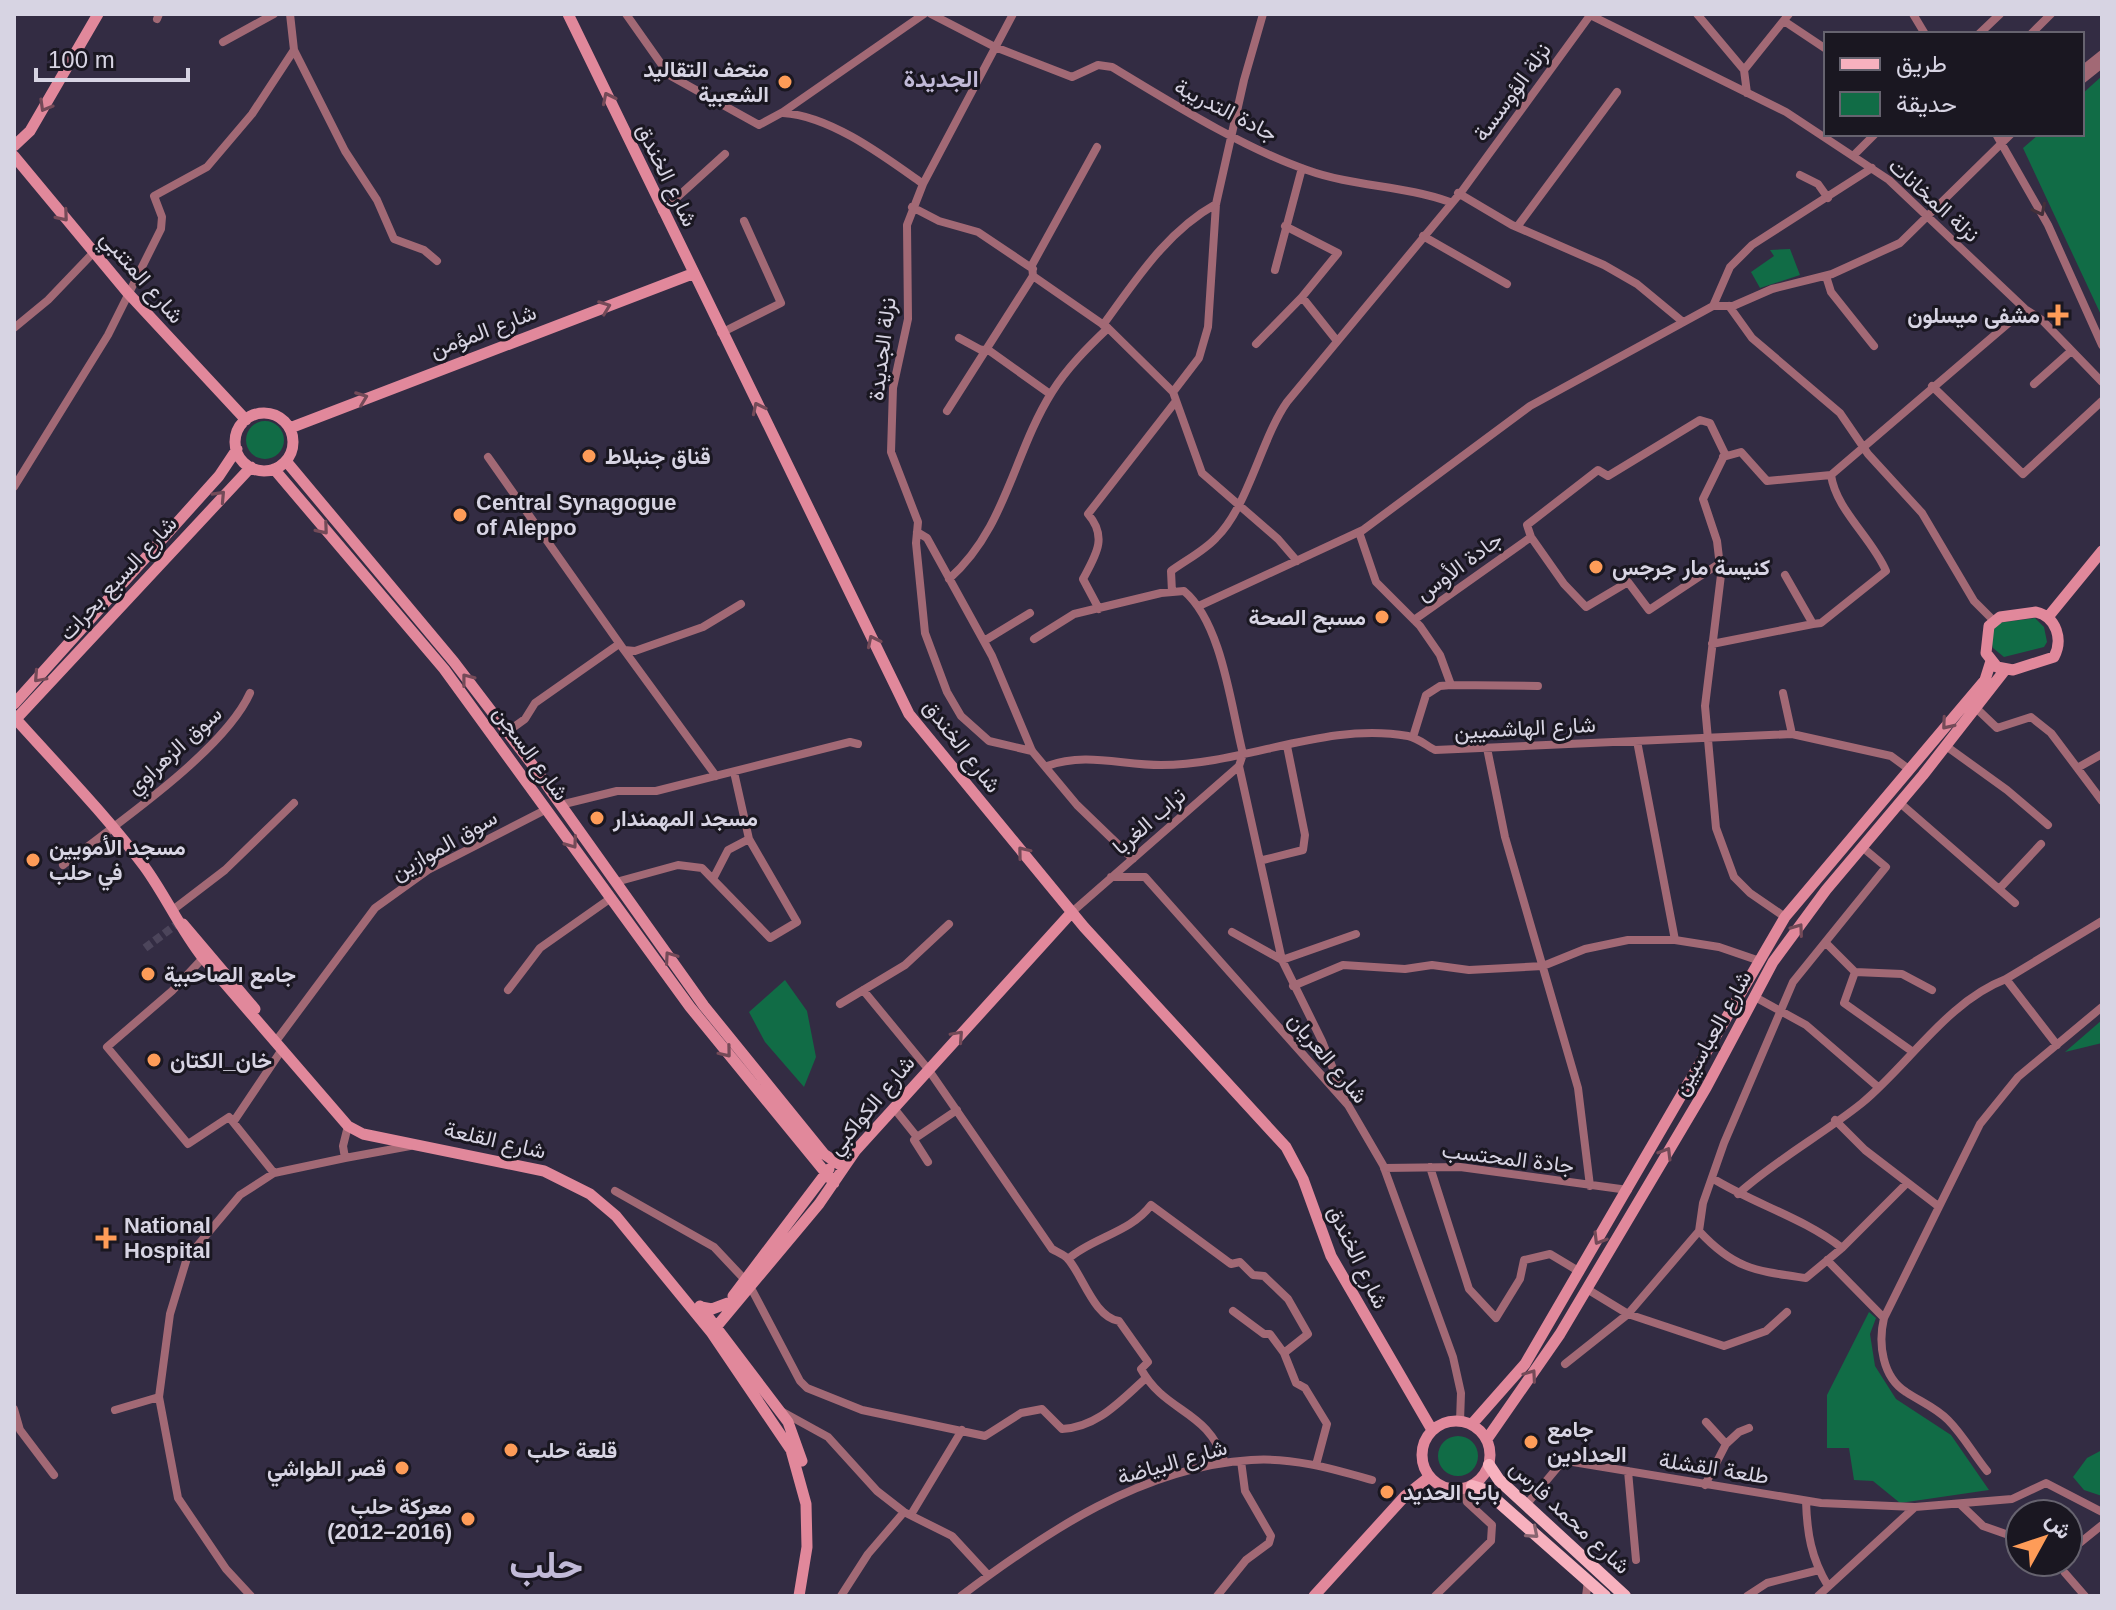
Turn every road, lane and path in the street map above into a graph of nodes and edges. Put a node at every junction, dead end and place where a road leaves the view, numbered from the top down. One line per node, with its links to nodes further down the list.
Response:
1 (98, 14): 33 (main road, one-way to 33)
2 (274, 14): 20 (street)
3 (290, 14): 23 (street)
4 (568, 14): 51 (main road, شارع الخندق, one-way to 4)
5 (626, 14): 31 (street)
6 (924, 14): 15 (street)
7 (931, 14): 21 (street, جادة التدريبة)
8 (1013, 14): 21 (street, نزلة الجديدة)
9 (1263, 14): 34 (street)
10 (1697, 14): 27 (street)
11 (1913, 14): 17 (street)
12 (2000, 14): 18 (street)
13 (2051, 14): 19 (street)
14 (1590, 15): 30 (street, نزلة المخانات); 46 (street, نزلة الؤوسسة)
15 (910, 18): 31 (street)
16 (1786, 18): 22 (street); 27 (street)
17 (1924, 32)
18 (1981, 32)
19 (2033, 32)
20 (223, 42)
21 (995, 47): 34 (street, جادة التدريبة); 45 (street, نزلة الجديدة)
22 (1824, 47)
23 (294, 50): 58 (street); 64 (street)
24 (2102, 54): 26 (street)
25 (2102, 64): 28 (street)
26 (2084, 68)
27 (1744, 70): 30 (street)
28 (2084, 78)
29 (1617, 92): 55 (street)
30 (1747, 93): 41 (street, نزلة المخانات)
31 (783, 112): 45 (street)
32 (14, 131): 33 (main road)
33 (30, 131): 37 (main road)
34 (1233, 135): 42 (street, جادة التدريبة); 49 (street)
35 (1873, 136): 41 (street)
36 (2004, 137): 52 (street); 76 (street, one-way to 76)
37 (14, 146)
38 (1097, 147): 60 (street)
39 (725, 154): 51 (street)
40 (14, 156): 57 (main road, شارع المتنبي, one-way to 57)
41 (1853, 156): 43 (street, نزلة المخانات)
42 (1302, 168): 48 (street, جادة التدريبة); 54 (street)
43 (1872, 168): 47 (street); 52 (street, نزلة المخانات)
44 (1800, 175): 47 (street)
45 (923, 184): 50 (street, نزلة الجديدة)
46 (1460, 192): 48 (street, نزلة الؤوسسة); 55 (street)
47 (1828, 198): 66 (street)
48 (1450, 202): 56 (street, نزلة الؤوسسة)
49 (1216, 204): 70 (street); 84 (street)
50 (912, 207): 60 (street); 100 (street, نزلة الجديدة)
51 (662, 211): 61 (main road, شارع الخندق)
52 (1929, 218): 62 (street); 68 (street, نزلة المخانات)
53 (744, 221): 72 (street)
54 (1285, 226): 59 (street); 65 (street)
55 (1517, 227): 69 (street)
56 (1423, 236): 63 (street); 74 (street, نزلة الؤوسسة)
57 (94, 252): 64 (main road, شارع المتنبي); 71 (street)
58 (437, 261)
59 (1275, 270)
60 (1033, 272): 70 (street); 78 (street)
61 (692, 274): 72 (main road, شارع الخندق); 88 (main road, شارع المؤمن, one-way to 61)
62 (1826, 276): 67 (street); 77 (street)
63 (1507, 284)
64 (127, 292): 87 (main road, شارع المتنبي); 96 (street)
65 (1302, 297): 74 (street); 75 (street)
66 (1713, 306): 67 (street); 69 (street)
67 (1729, 306): 89 (street)
68 (2025, 309): 79 (street, نزلة المخانات); 82 (street)
69 (1683, 322): 101 (street)
70 (1105, 326): 83 (street); 84 (street)
71 (14, 328)
72 (721, 333): 168 (main road, شارع الخندق, one-way to 72)
73 (959, 338): 78 (street)
74 (1337, 341): 99 (street, نزلة الؤوسسة)
75 (1256, 344)
76 (2102, 345)
77 (1874, 346)
78 (987, 349): 83 (street); 86 (street)
79 (2070, 352): 80 (street, نزلة المخانات); 81 (street)
80 (2102, 382)
81 (2034, 384)
82 (1932, 386): 85 (street); 89 (street)
83 (1050, 394): 107 (street)
84 (1175, 396): 99 (street); 111 (street)
85 (2102, 401)
86 (947, 411)
87 (246, 420): 88 (main road); 90 (main road)
88 (290, 428): 93 (main road)
89 (1864, 448): 97 (street); 115 (street)
90 (237, 449): 94 (main road); 127 (main road, شارع السبع بحرات, one-way to 127)
91 (488, 457): 120 (street)
92 (1723, 457): 97 (street); 102 (street, جادة الأوس); 105 (street)
93 (286, 461): 95 (main road); 130 (main road, شارع السجن, one-way to 93)
94 (251, 467): 95 (main road); 129 (main road, شارع السبع بحرات, one-way to 94)
95 (274, 469): 152 (main road, شارع السجن, one-way to 152)
96 (16, 473): 98 (street)
97 (1831, 475): 116 (street)
98 (14, 487)
99 (1238, 503): 104 (street); 108 (street, نزلة الؤوسسة)
100 (917, 532): 107 (street); 139 (street, نزلة الجديدة)
101 (1359, 532): 104 (street); 114 (street)
102 (1531, 537): 105 (street); 114 (street, جادة الأوس)
103 (2102, 551): 113 (main road)
104 (1297, 561): 110 (street)
105 (1720, 563): 119 (street)
106 (1785, 575): 116 (street)
107 (949, 579): 118 (street)
108 (1172, 592): 110 (street); 111 (street)
109 (741, 604): 120 (street)
110 (1201, 605): 140 (street)
111 (1099, 609): 117 (street)
112 (1030, 613): 118 (street)
113 (2048, 617): 115 (main road); 122 (main road)
114 (1414, 620): 123 (street)
115 (1994, 621): 121 (main road)
116 (1813, 624): 119 (street)
117 (1034, 639)
118 (984, 641): 139 (street)
119 (1712, 644): 132 (street)
120 (622, 647): 130 (street); 147 (street)
121 (1991, 661): 122 (main road); 145 (main road, شارع العباسيين, one-way to 145)
122 (2005, 670): 128 (main road, شارع العباسيين)
123 (1451, 685): 124 (street); 133 (street)
124 (1538, 686)
125 (250, 693): 154 (street, سوق الزهراوي)
126 (1783, 693): 131 (street)
127 (14, 704)
128 (1976, 708): 137 (main road, شارع العباسيين); 144 (street)
129 (15, 718): 154 (main road)
130 (507, 732): 151 (main road, شارع السجن)
131 (1792, 734): 132 (street, شارع الهاشميين); 145 (street, شارع الهاشميين)
132 (1706, 736): 134 (street, شارع الهاشميين); 169 (street)
133 (1413, 737): 136 (street, شارع الهاشميين); 138 (street, شارع الهاشميين)
134 (1637, 741): 138 (street, شارع الهاشميين); 175 (street)
135 (858, 744): 146 (street)
136 (1287, 746): 140 (street, شارع الهاشميين); 159 (street)
137 (1946, 746): 150 (main road, شارع العباسيين); 153 (street)
138 (1487, 748): 180 (street)
139 (1032, 751): 142 (street)
140 (1243, 754): 142 (street, شارع الهاشميين); 143 (street)
141 (2102, 754): 144 (street)
142 (1047, 766): 158 (street)
143 (1239, 766): 158 (street, تراب الغربا); 159 (street)
144 (2079, 767): 148 (street)
145 (1910, 770): 169 (main road, شارع العباسيين)
146 (734, 772): 147 (street); 155 (street)
147 (716, 776): 151 (street)
148 (2102, 801)
149 (294, 803): 167 (street)
150 (1900, 803): 157 (main road, شارع العباسيين); 164 (street)
151 (560, 805): 163 (main road, شارع السجن)
152 (547, 809): 165 (main road, شارع السجن, one-way to 165); 191 (street, سوق الموازين)
153 (2048, 825)
154 (113, 826): 160 (street, سوق الزهراوي); 167 (main road)
155 (749, 839): 162 (street); 162 (street)
156 (2041, 844): 164 (street)
157 (1862, 847): 176 (street); 187 (main road, شارع العباسيين, one-way to 157)
158 (1133, 859): 161 (street, تراب الغربا)
159 (1263, 860): 178 (street)
160 (63, 865)
161 (1111, 877): 168 (street, تراب الغربا); 197 (street, شارع العريان)
162 (713, 879): 163 (street)
163 (616, 882): 207 (main road, شارع السجن, one-way to 163)
164 (2000, 888): 166 (street)
165 (611, 898): 184 (street); 211 (main road, شارع السجن, one-way to 211)
166 (2015, 903)
167 (174, 909): 171 (main road)
168 (1072, 912): 195 (main road, شارع الكواكبي, one-way to 168); 246 (main road, شارع الخندق)
169 (1785, 917): 179 (main road, شارع العباسيين)
170 (2102, 921): 182 (street)
171 (183, 924): 177 (main road); 191 (main road)
172 (949, 924): 185 (street)
173 (1232, 932): 178 (street)
174 (1356, 934): 178 (street)
175 (1675, 940): 179 (street); 180 (street)
176 (1826, 943): 181 (street); 190 (street)
177 (203, 958): 193 (main road); 201 (street)
178 (1282, 960): 183 (street)
179 (1757, 960): 215 (main road, شارع العباسيين)
180 (1543, 966): 183 (street); 214 (street)
181 (1855, 972): 186 (street); 194 (street)
182 (2006, 979): 192 (street); 194 (street)
183 (1293, 986): 197 (street)
184 (508, 990)
185 (863, 990): 188 (street); 195 (street)
186 (1932, 990)
187 (1755, 997): 190 (street); 225 (main road, شارع العباسيين, one-way to 187)
188 (840, 1004)
189 (2102, 1007): 192 (street)
190 (1780, 1011): 196 (street); 212 (street)
191 (279, 1037): 202 (main road)
192 (2057, 1045): 218 (street)
193 (281, 1051): 201 (street); 202 (main road)
194 (1913, 1052): 196 (street)
195 (928, 1069): 198 (main road, شارع الكواكبي); 199 (street)
196 (1878, 1087): 200 (street)
197 (1348, 1105): 209 (street, شارع العريان)
198 (893, 1107): 203 (street); 207 (main road, شارع الكواكبي)
199 (957, 1110): 203 (street); 221 (street)
200 (1835, 1120): 213 (street); 217 (street)
201 (234, 1121): 210 (street)
202 (349, 1123): 204 (main road, شارع القلعة); 205 (street); 227 (main road)
203 (917, 1137): 206 (street)
204 (419, 1144): 205 (street); 232 (main road, شارع القلعة)
205 (345, 1158): 210 (street)
206 (928, 1162)
207 (838, 1165): 211 (main road, شارع الكواكبي)
208 (1430, 1167): 209 (street, جادة المحتسب); 214 (street, جادة المحتسب); 223 (street)
209 (1384, 1168): 241 (street, شارع العريان)
210 (274, 1173): 237 (street)
211 (830, 1178): 224 (main road, شارع الكواكبي)
212 (1712, 1178): 217 (street); 219 (street)
213 (1907, 1183): 218 (street); 220 (street)
214 (1590, 1186): 215 (street, جادة المحتسب)
215 (1628, 1190): 223 (main road, شارع العباسيين, one-way to 223)
216 (615, 1191): 224 (street)
217 (1738, 1194): 220 (street)
218 (1938, 1206): 231 (street)
219 (1699, 1231): 222 (street); 230 (street)
220 (1842, 1248): 222 (street)
221 (1068, 1259): 234 (street); 236 (street)
222 (1827, 1260): 231 (street)
223 (1580, 1272): 241 (main road, شارع العباسيين)
224 (748, 1285): 226 (main road, شارع الكواكبي); 245 (street)
225 (1587, 1289): 230 (street); 247 (main road, شارع العباسيين, one-way to 225)
226 (732, 1303): 227 (main road); 232 (main road, شارع الكواكبي); 233 (main road)
227 (701, 1307): 232 (main road)
228 (1233, 1311): 234 (street)
229 (1787, 1312): 230 (street)
230 (1628, 1314): 235 (street)
231 (1884, 1318): 254 (street)
232 (712, 1327): 233 (main road, شارع القلعة); 277 (main road)
233 (730, 1344): 239 (main road, شارع القلعة)
234 (1284, 1353): 251 (street)
235 (1565, 1364)
236 (1146, 1378): 245 (street); 250 (street)
237 (159, 1397): 240 (street); 276 (street)
238 (14, 1409): 244 (street)
239 (777, 1409): 264 (street); 277 (main road, شارع القلعة)
240 (115, 1410)
241 (1466, 1422): 246 (main road); 247 (main road)
242 (1706, 1422): 248 (street)
243 (1749, 1428): 248 (street)
244 (17, 1430): 255 (street)
245 (962, 1430): 264 (street)
246 (1432, 1430): 256 (main road)
247 (1487, 1439): 252 (main road)
248 (1726, 1444): 258 (street)
249 (1241, 1461): 250 (street, شارع البياضة); 251 (street, شارع البياضة); 280 (street)
250 (1225, 1463): 271 (street, شارع البياضة)
251 (1316, 1465): 257 (street, شارع البياضة)
252 (1489, 1465): 259 (main road); 262 (main road, شارع محمد فارس)
253 (1628, 1471): 258 (street, طلعة القشلة); 262 (street, طلعة القشلة); 269 (street)
254 (1987, 1471)
255 (54, 1475)
256 (1429, 1477): 259 (main road); 281 (main road)
257 (1372, 1480)
258 (1705, 1485): 260 (street, طلعة القشلة)
259 (1467, 1487): 273 (main road, شارع محمد فارس, one-way to 273); 282 (street)
260 (1806, 1501): 263 (street, طلعة القشلة); 270 (street)
261 (1960, 1504): 263 (street, طلعة القشلة); 265 (street, طلعة القشلة); 267 (street)
262 (1526, 1505): 285 (main road, شارع محمد فارس)
263 (1915, 1507): 274 (street)
264 (908, 1512): 271 (street); 275 (street)
265 (2102, 1512)
266 (2102, 1525): 268 (street)
267 (2004, 1533)
268 (2084, 1540)
269 (1636, 1560)
270 (1819, 1570): 274 (street); 286 (street)
271 (988, 1575): 279 (street, شارع البياضة)
272 (2069, 1578): 288 (street)
273 (1588, 1581): 283 (street); 284 (main road, شارع محمد فارس)
274 (1828, 1586): 287 (street)
275 (844, 1592): 278 (street)
276 (251, 1596)
277 (802, 1596)
278 (854, 1596)
279 (961, 1596)
280 (1217, 1596)
281 (1314, 1596)
282 (1435, 1596)
283 (1586, 1596)
284 (1605, 1596)
285 (1625, 1596)
286 (1747, 1596)
287 (1818, 1596)
288 (2085, 1596)

